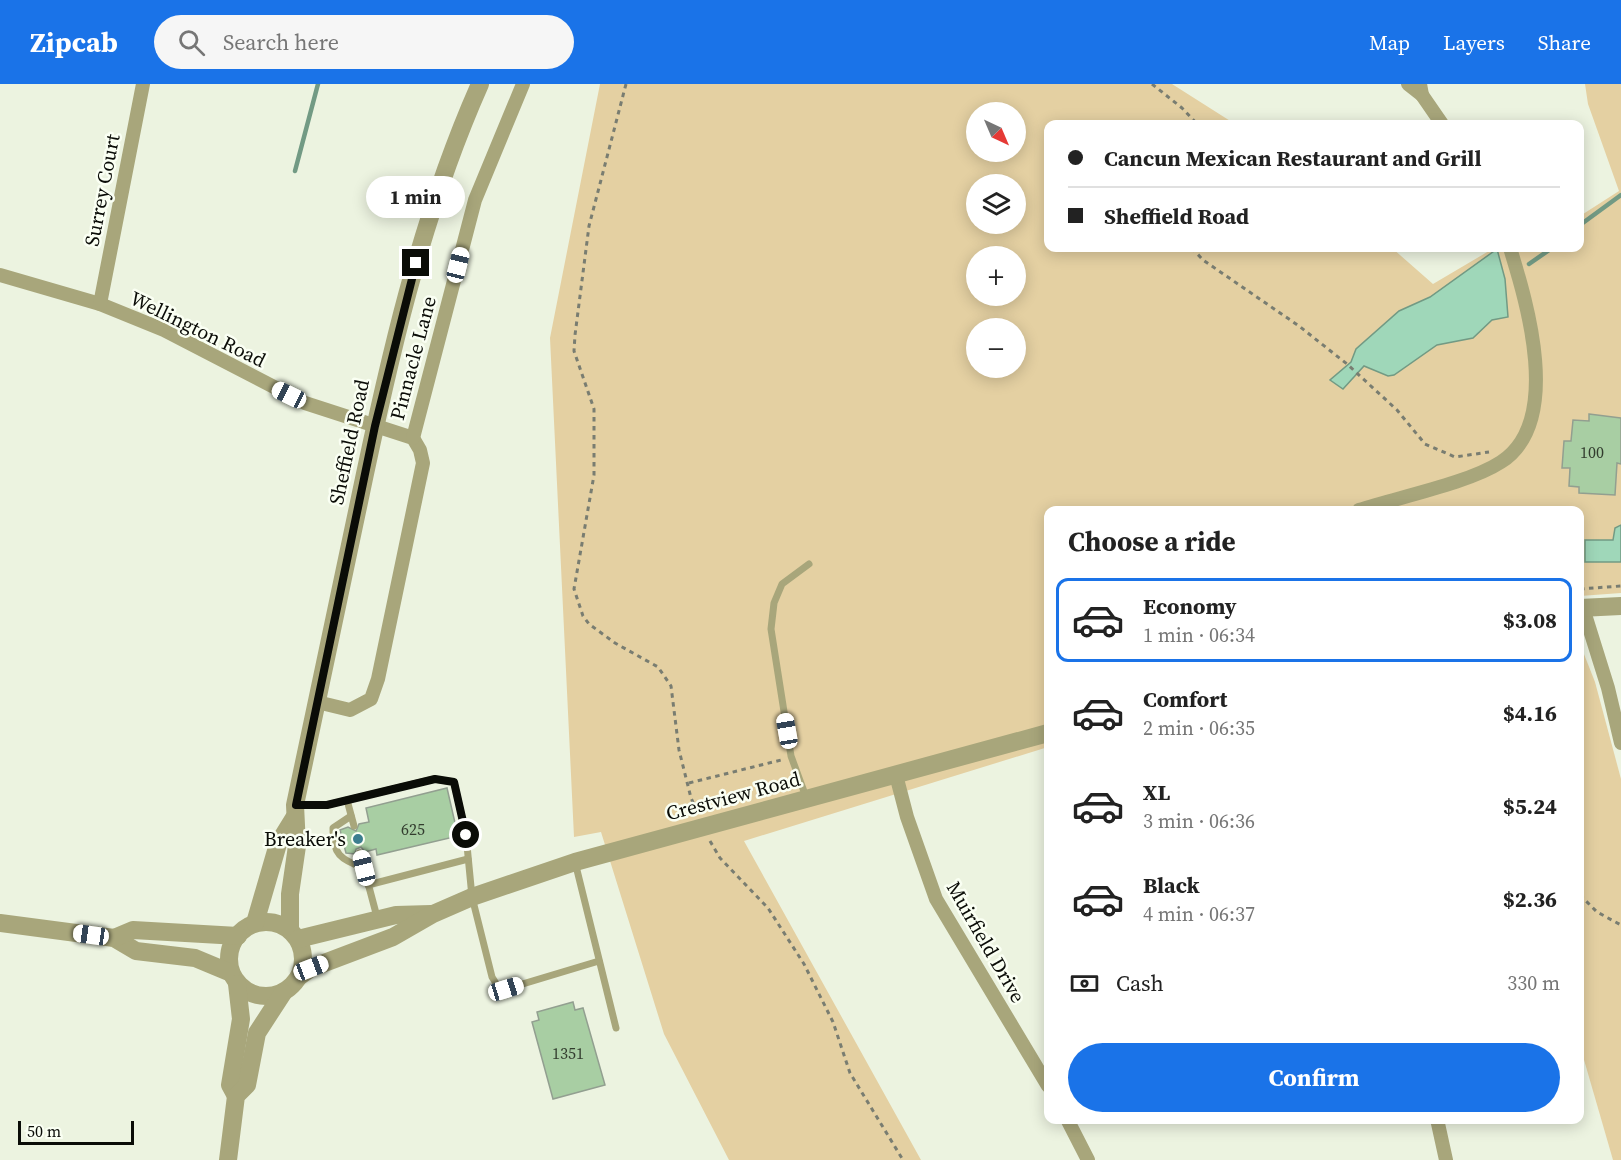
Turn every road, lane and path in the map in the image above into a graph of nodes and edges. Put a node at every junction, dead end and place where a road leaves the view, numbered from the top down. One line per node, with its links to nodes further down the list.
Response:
1 (143, 84): 13 (street, Surrey Court)
2 (480, 84): 14 (street, Sheffield Road)
3 (523, 84): 15 (street, Pinnacle Lane)
4 (626, 84): 29 (path)
5 (1152, 84): 8 (path)
6 (1408, 84): 7 (street)
7 (1421, 90): 9 (street)
8 (1193, 120)
9 (1440, 120)
10 (1196, 252): 16 (path)
11 (1511, 252): 16 (street)
12 (0, 275): 13 (street, Wellington Road)
13 (100, 303): 14 (street, Wellington Road)
14 (375, 426): 15 (street, Pinnacle Lane); 24 (street, Sheffield Road)
15 (413, 438): 24 (street, Pinnacle Lane)
16 (1503, 461): 17 (street)
17 (1372, 506)
18 (809, 564): 27 (lane)
19 (1621, 586): 20 (path)
20 (1584, 589)
21 (1621, 606): 22 (street)
22 (1584, 608)
23 (1584, 617): 26 (street)
24 (317, 702): 32 (street, Sheffield Road)
25 (1044, 734): 28 (street, Crestview Road)
26 (1621, 742)
27 (791, 756): 29 (path); 30 (lane)
28 (896, 775): 30 (street, Crestview Road); 56 (street, Muirfield Drive)
29 (689, 783): 35 (path)
30 (806, 799): 35 (street, Crestview Road)
31 (347, 800): 32 (lane); 33 (lane); 37 (lane)
32 (295, 811): 46 (street, Sheffield Road); 48 (street, Sheffield Road)
33 (351, 816): 34 (lane); 39 (lane)
34 (354, 826)
35 (705, 827): 38 (street, Crestview Road); 61 (path)
36 (360, 853): 39 (lane)
37 (468, 859): 40 (lane); 41 (lane)
38 (575, 862): 41 (street, Crestview Road); 51 (lane)
39 (364, 868): 40 (lane)
40 (368, 885): 44 (lane)
41 (472, 897): 43 (street, Crestview Road); 51 (lane)
42 (1584, 899): 47 (path)
43 (433, 914): 44 (street, Crestview Road); 52 (street, Crestview Road)
44 (377, 920): 48 (street, Crestview Road)
45 (0, 923): 50 (street)
46 (255, 923): 48 (street); 49 (street)
47 (1621, 925)
48 (294, 935): 52 (street)
49 (238, 936): 50 (street); 53 (street)
50 (114, 938): 53 (street)
51 (599, 961): 55 (lane)
52 (300, 976): 54 (street)
53 (234, 978): 54 (street); 57 (street)
54 (283, 993): 57 (street)
55 (616, 1028)
56 (1044, 1079)
57 (236, 1096): 60 (street)
58 (1070, 1124): 62 (street)
59 (1438, 1124): 63 (street)
60 (228, 1160)
61 (903, 1160)
62 (1088, 1160)
63 (1446, 1160)

